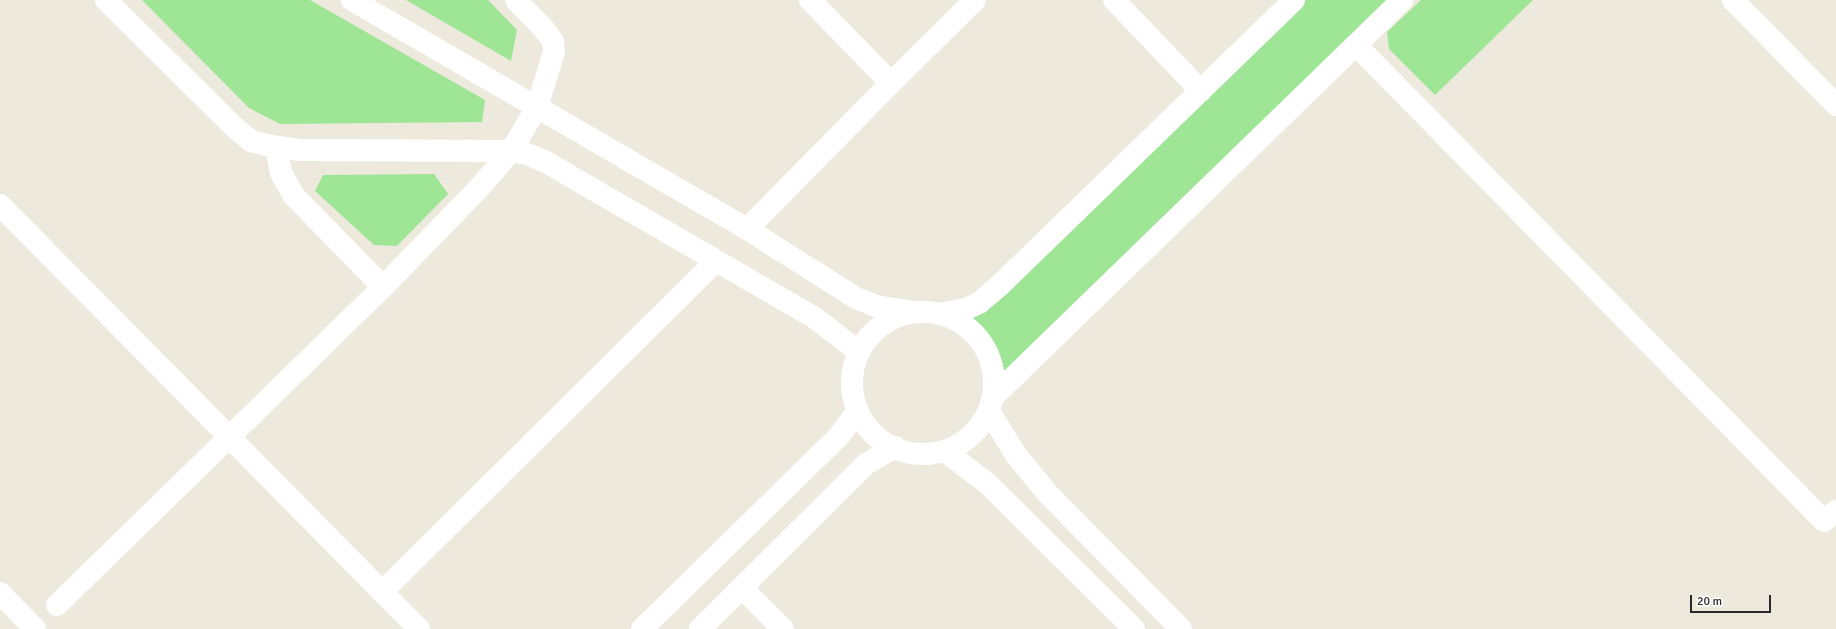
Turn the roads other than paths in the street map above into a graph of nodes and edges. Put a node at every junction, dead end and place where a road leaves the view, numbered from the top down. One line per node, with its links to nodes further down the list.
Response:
1 (106, 0): 15 (street)
2 (352, 0): 14 (street)
3 (516, 0): 14 (street)
4 (810, 0): 11 (street)
5 (975, 0): 11 (street)
6 (1114, 0): 12 (street)
7 (1294, 0): 12 (street)
8 (1402, 0): 10 (street)
9 (1733, 0): 13 (street)
10 (1356, 45): 24 (street); 29 (street)
11 (891, 83): 18 (street)
12 (1201, 90): 22 (street)
13 (1836, 105)
14 (537, 107): 16 (street); 18 (street)
15 (276, 147): 16 (street); 20 (street)
16 (511, 151): 19 (street); 20 (street)
17 (0, 205): 26 (street)
18 (747, 229): 21 (street)
19 (716, 261): 23 (street); 31 (street)
20 (383, 287): 26 (street)
21 (915, 312): 22 (street); 23 (street)
22 (938, 314): 24 (street)
23 (859, 352): 25 (street)
24 (991, 404): 28 (street); 40 (street)
25 (858, 411): 27 (street); 37 (street)
26 (229, 437): 31 (street); 33 (street)
27 (895, 447): 28 (street); 30 (street)
28 (945, 451): 35 (street)
29 (1836, 511)
30 (742, 588): 38 (street); 39 (street)
31 (382, 592): 36 (street)
32 (0, 593): 34 (street)
33 (57, 604)
34 (22, 625)
35 (1124, 626)
36 (419, 629)
37 (642, 629)
38 (700, 629)
39 (783, 629)
40 (1181, 629)

